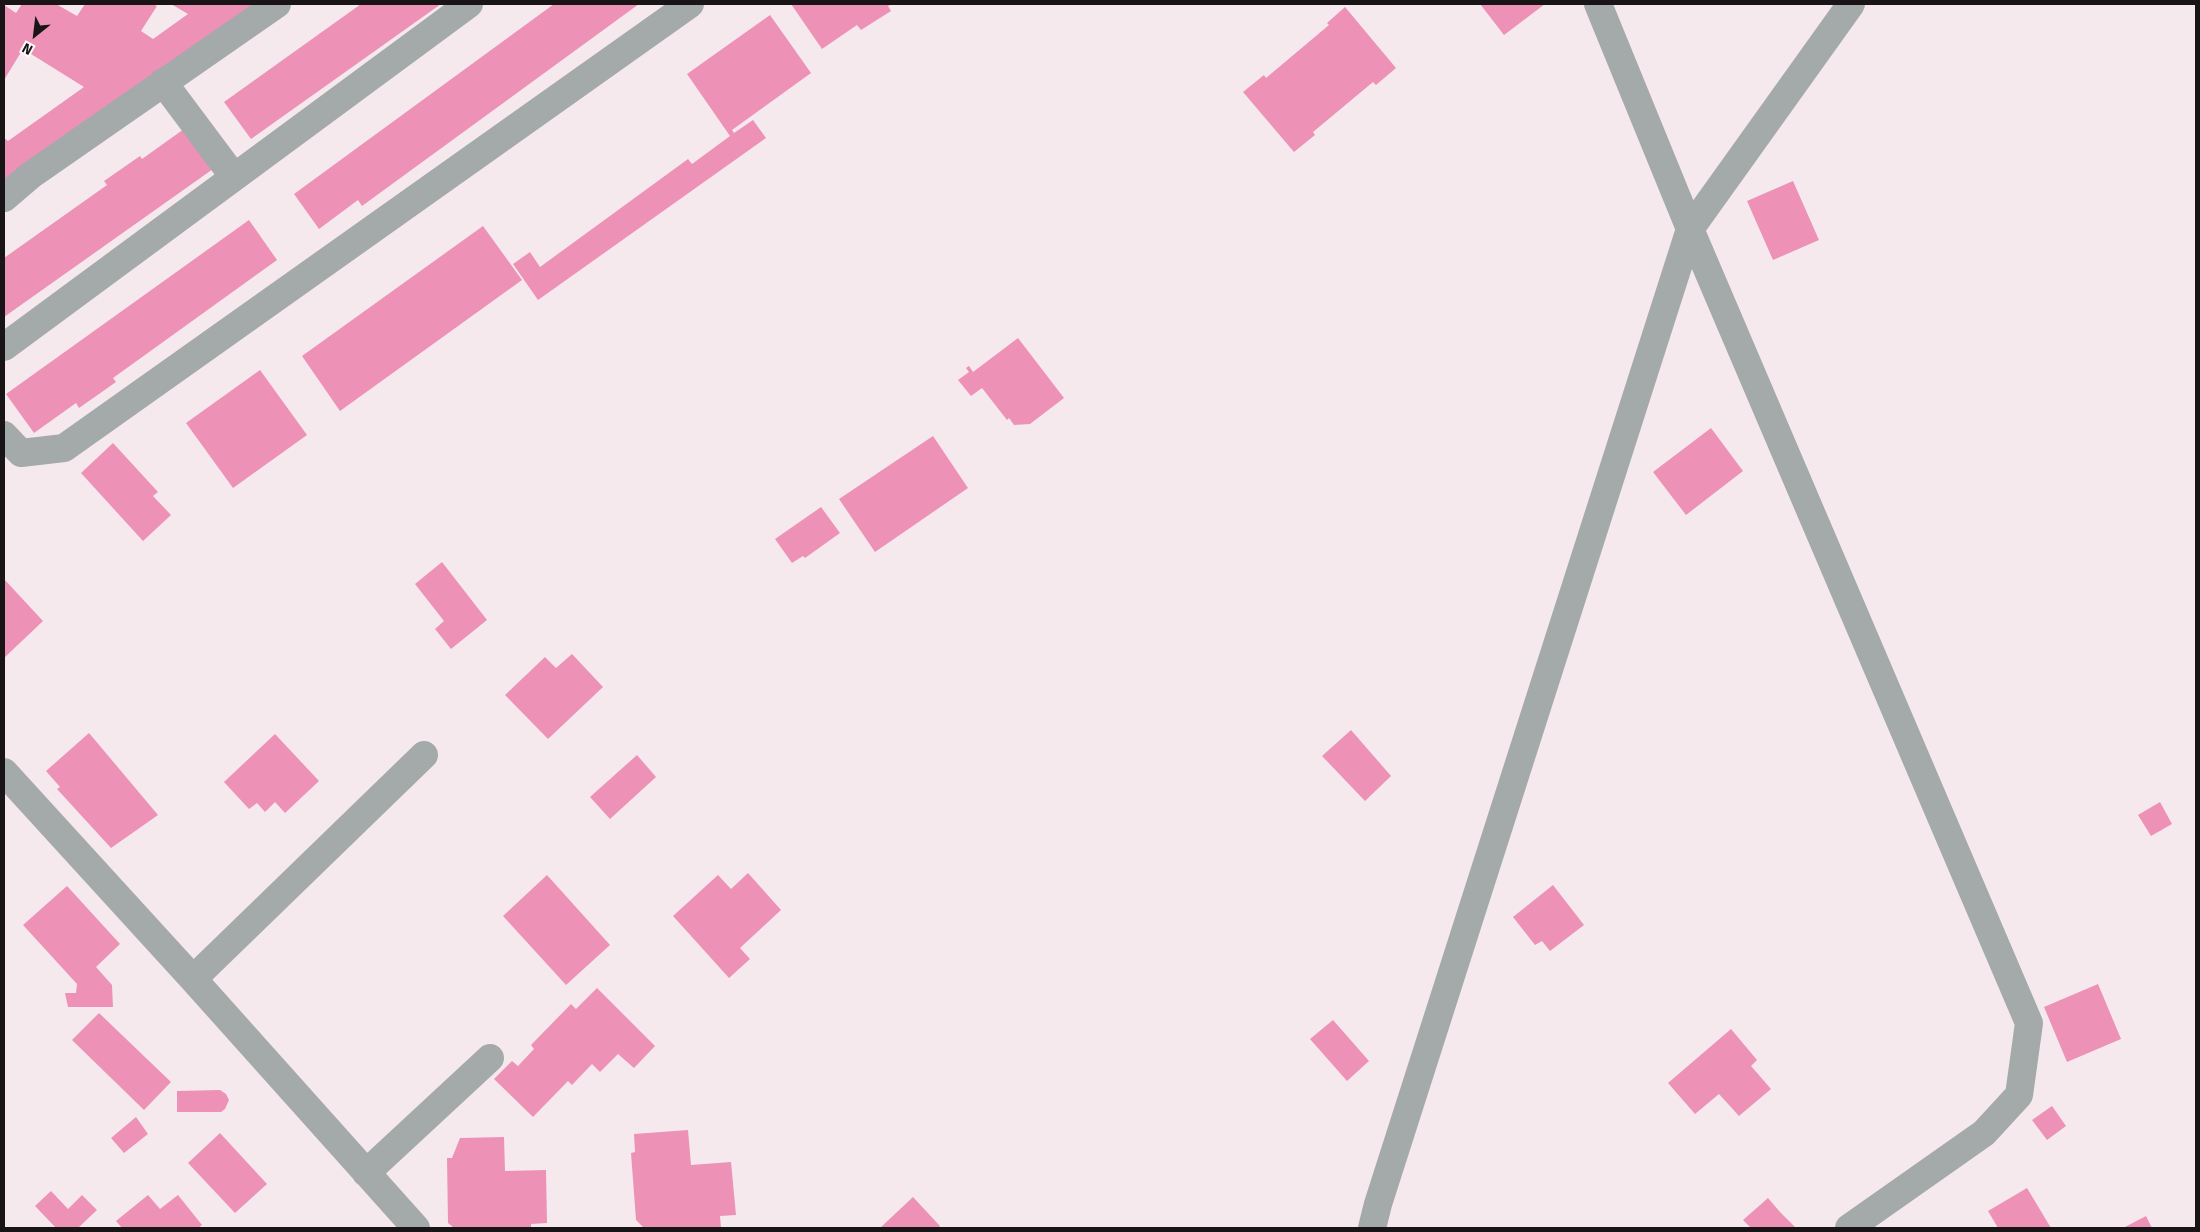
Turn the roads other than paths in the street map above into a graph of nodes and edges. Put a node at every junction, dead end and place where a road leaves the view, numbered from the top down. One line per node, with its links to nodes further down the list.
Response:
1 (277, 4): 6 (street)
2 (469, 4): 7 (street)
3 (690, 4): 11 (street)
4 (1598, 4): 9 (street)
5 (1851, 4): 9 (street)
6 (164, 82): 7 (street); 8 (street)
7 (234, 177): 10 (street)
8 (4, 198)
9 (1690, 229): 18 (street); 19 (street)
10 (4, 347)
11 (4, 435)
12 (424, 755): 14 (street)
13 (4, 772): 14 (street)
14 (193, 979): 16 (street)
15 (490, 1058): 16 (street)
16 (366, 1173): 17 (street)
17 (416, 1228)
18 (1372, 1228)
19 (1849, 1228)

